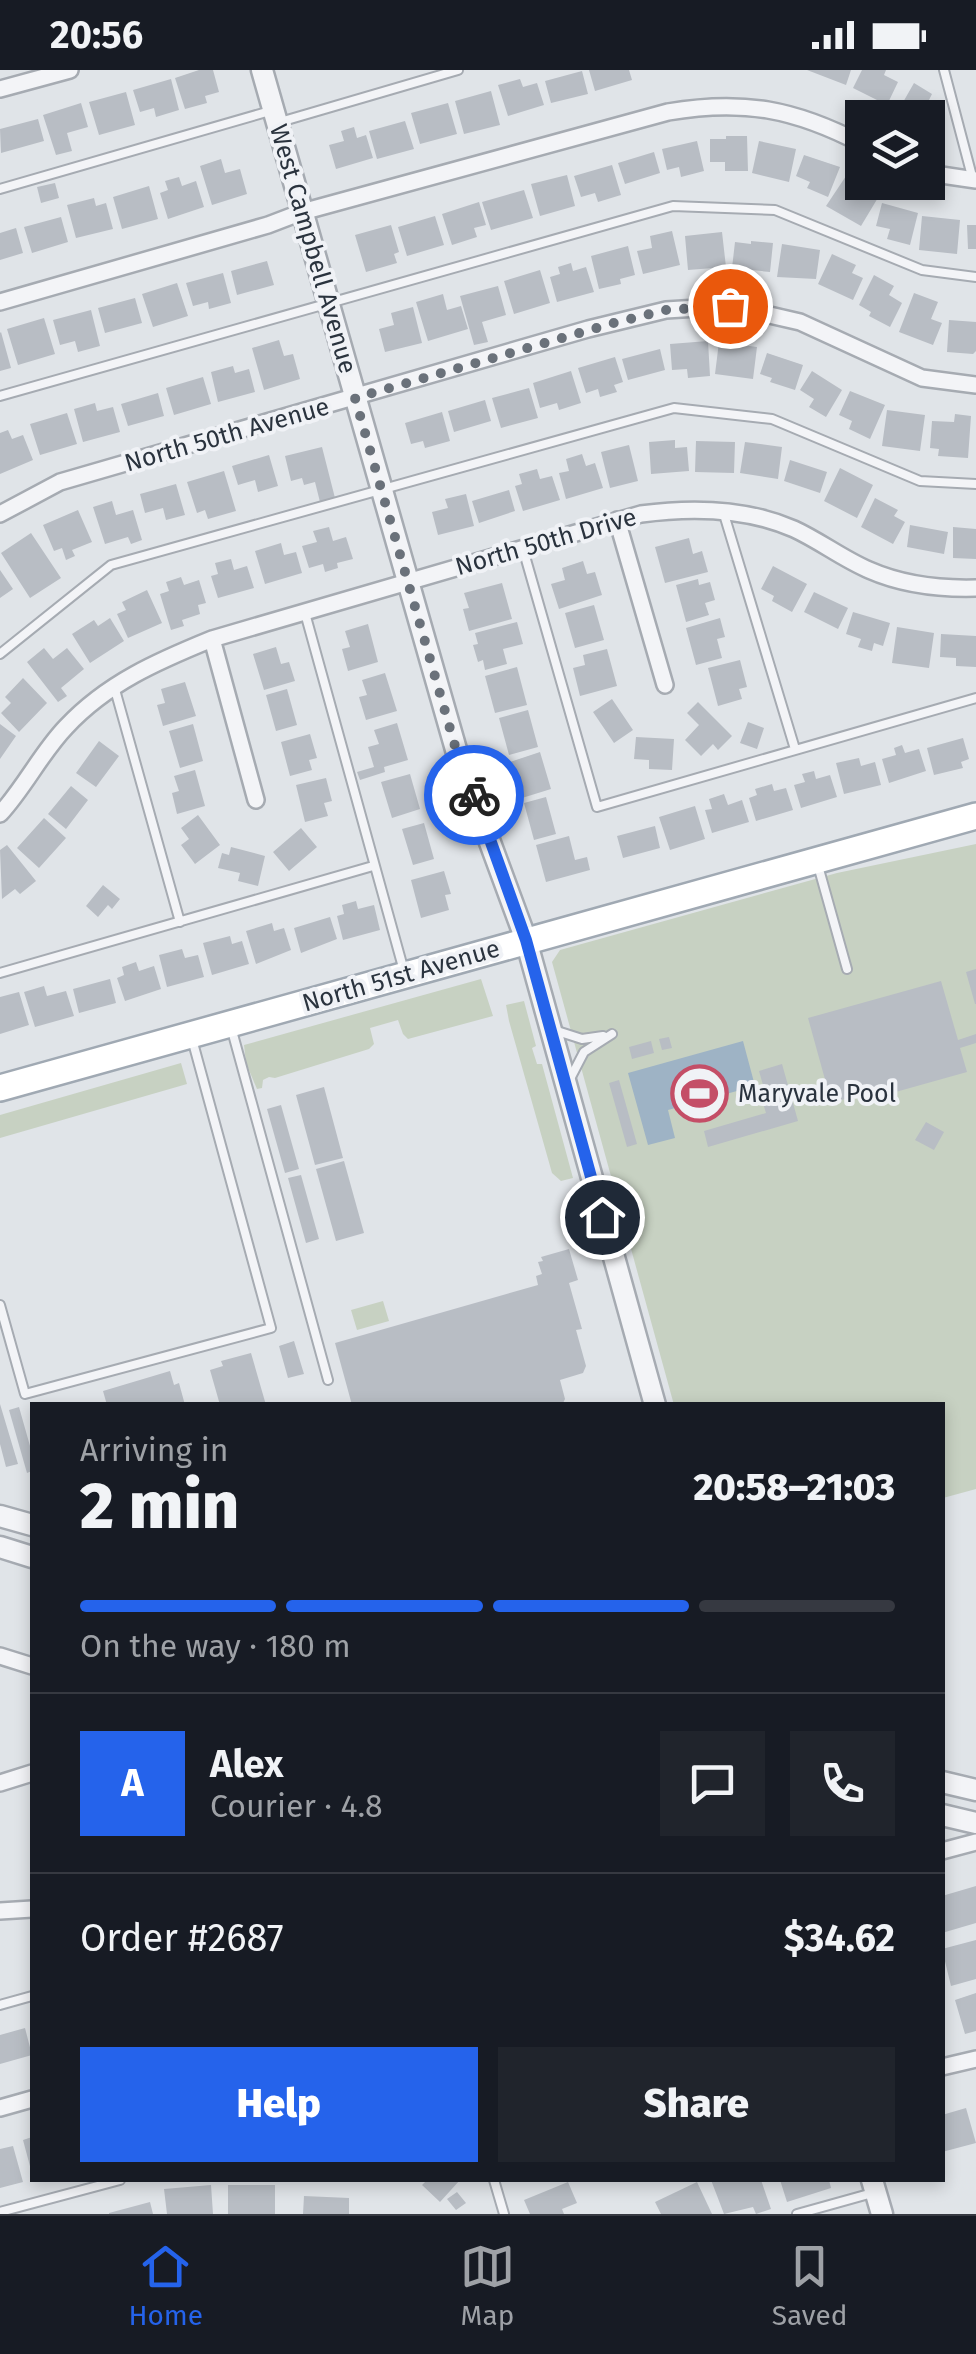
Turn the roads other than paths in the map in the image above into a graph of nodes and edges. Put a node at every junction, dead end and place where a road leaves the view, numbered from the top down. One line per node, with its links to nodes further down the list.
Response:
1 (70, 70): 5 (street)
2 (262, 70): 6 (street, West Campbell Avenue)
3 (458, 70): 6 (lane)
4 (944, 70): 9 (lane)
5 (0, 89)
6 (275, 117): 10 (lane); 11 (street, West Campbell Avenue)
7 (845, 135): 11 (street)
8 (945, 176): 9 (street)
9 (974, 180)
10 (0, 189)
11 (302, 212): 13 (street); 14 (street, West Campbell Avenue)
12 (976, 277): 14 (lane)
13 (0, 302)
14 (330, 304): 16 (lane); 17 (street, West Campbell Avenue)
15 (976, 385): 17 (street, North 50th Avenue)
16 (0, 396)
17 (355, 398): 19 (street, West Campbell Avenue); 21 (street, North 50th Avenue)
18 (976, 484): 19 (lane)
19 (381, 490): 24 (street, West Campbell Avenue); 28 (lane)
20 (723, 511): 22 (street, North 50th Drive); 25 (street, North 50th Drive); 32 (lane)
21 (0, 514)
22 (617, 520): 23 (street, North 50th Drive); 30 (street)
23 (523, 549): 24 (street, North 50th Drive); 32 (lane)
24 (408, 582): 26 (street, North 50th Drive); 39 (street, West Campbell Avenue)
25 (976, 588)
26 (304, 611): 27 (street, North 50th Drive); 37 (lane)
27 (212, 639): 29 (street, North 50th Drive); 33 (street)
28 (0, 654)
29 (114, 685): 34 (street, North 50th Drive); 38 (lane)
30 (665, 685)
31 (976, 698): 32 (lane)
32 (795, 749)
33 (256, 800)
34 (0, 814)
35 (976, 816): 36 (main road, North 51st Avenue)
36 (816, 860): 39 (main road, North 51st Avenue); 40 (lane)
37 (373, 866): 38 (lane); 42 (lane)
38 (180, 922): 41 (lane)
39 (526, 940): 42 (main road, North 51st Avenue); 44 (street, West Campbell Avenue)
40 (846, 969)
41 (0, 973)
42 (406, 975): 43 (main road, North 51st Avenue)
43 (230, 1024): 45 (main road, North 51st Avenue); 49 (lane)
44 (550, 1029): 47 (street, West Campbell Avenue); 47 (lane)
45 (191, 1035): 46 (main road, North 51st Avenue); 48 (lane)
46 (0, 1088)
47 (567, 1091): 50 (street, West Campbell Avenue)
48 (0, 1305)
49 (328, 1380)
50 (654, 1402)
51 (0, 1516): 52 (street)
52 (30, 1524)
53 (0, 1547): 54 (street)
54 (30, 1555)
55 (0, 1656): 56 (street)
56 (30, 1665)
57 (30, 1774): 58 (street)
58 (0, 1783)
59 (958, 1786): 60 (street)
60 (945, 1811)
61 (945, 1815): 62 (street)
62 (976, 1823)
63 (976, 1842): 64 (street)
64 (945, 1850)
65 (30, 1909): 66 (street)
66 (0, 1911)
67 (30, 1997): 68 (lane)
68 (0, 2006)
69 (976, 2058): 70 (street)
70 (945, 2067)
71 (30, 2100): 72 (street)
72 (0, 2108)
73 (112, 2182): 76 (lane)
74 (495, 2182): 77 (lane)
75 (874, 2186): 78 (lane); 79 (street)
76 (0, 2212)
77 (504, 2214)
78 (796, 2214)
79 (882, 2214)

